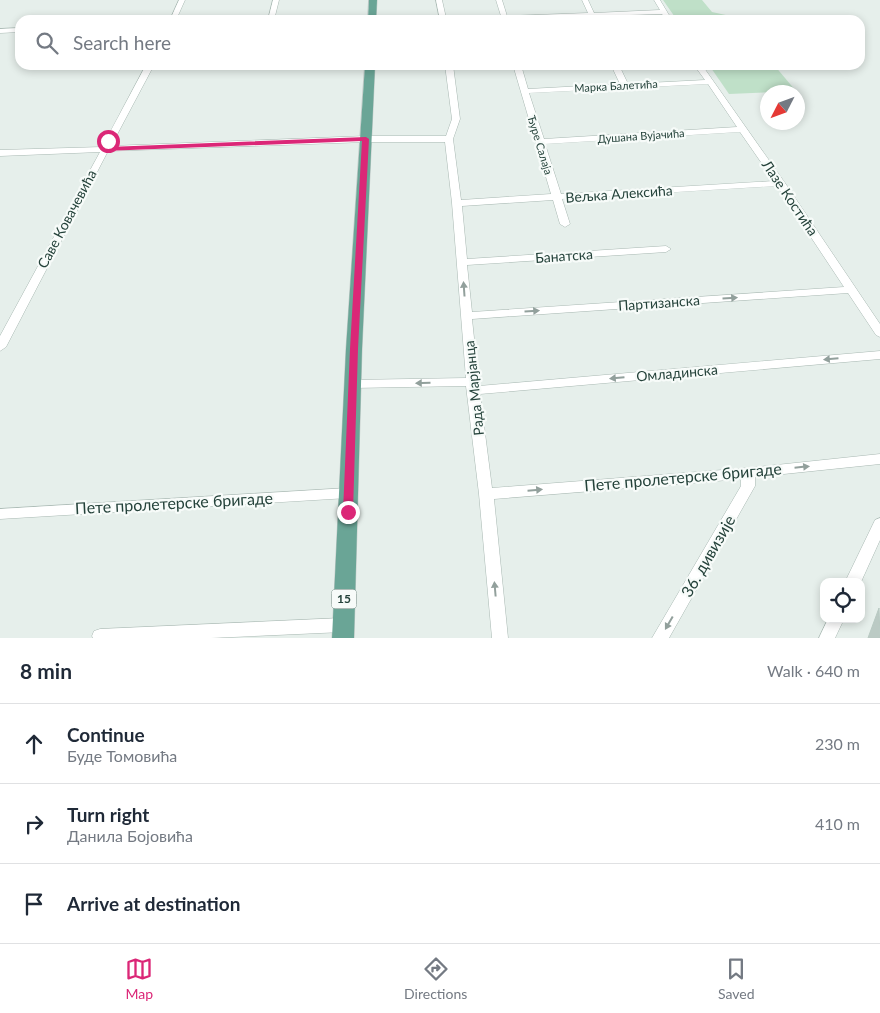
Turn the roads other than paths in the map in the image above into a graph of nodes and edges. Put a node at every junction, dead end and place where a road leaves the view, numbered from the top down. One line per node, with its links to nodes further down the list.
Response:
1 (182, 0): 9 (street)
2 (276, 0): 10 (street)
3 (373, 0): 11 (main road)
4 (439, 0): 12 (street)
5 (499, 0): 13 (street)
6 (586, 0): 14 (street)
7 (656, 0): 8 (street)
8 (665, 12): 15 (street); 16 (street)
9 (175, 15)
10 (272, 15)
11 (372, 15)
12 (443, 15)
13 (503, 15)
14 (592, 15)
15 (622, 15)
16 (667, 15)
17 (15, 30): 18 (street)
18 (0, 31)
19 (147, 70): 32 (street, Саве Ковачевића)
20 (370, 70): 29 (main road, 15)
21 (450, 70): 30 (street)
22 (518, 70): 27 (street, Ђуре Салаја)
23 (617, 70): 26 (street)
24 (701, 70): 25 (street, Лазе Костића)
25 (708, 82): 26 (street, Марка Балетића); 28 (street, Лазе Костића)
26 (625, 86): 27 (street, Марка Балетића)
27 (524, 91): 31 (street, Ђуре Салаја)
28 (743, 129): 31 (street, Душана Вујачића); 34 (street, Лазе Костића)
29 (366, 139): 30 (street); 32 (street); 45 (main road, 15)
30 (449, 139): 36 (street, Рада Марјанца)
31 (540, 142): 35 (street, Ђуре Салаја)
32 (104, 149): 33 (street); 43 (street, Саве Ковачевића)
33 (0, 152)
34 (780, 183): 35 (street, Вељка Алексића); 40 (street, Лазе Костића)
35 (557, 198): 36 (street, Вељка Алексића); 37 (street, Ђуре Салаја)
36 (457, 203): 39 (street, Рада Марјанца)
37 (565, 224)
38 (666, 249): 39 (street, Банатска)
39 (462, 262): 41 (street, Рада Марјанца, one-way to 39)
40 (851, 290): 41 (street, Партизанска, one-way to 40); 42 (street, Лазе Костића)
41 (466, 316): 46 (street, Рада Марјанца)
42 (880, 333)
43 (0, 346)
44 (880, 355): 46 (street, Омладинска, one-way to 46)
45 (352, 384): 46 (street, Омладинска, one-way to 45); 49 (main road, 15)
46 (473, 386): 50 (street, Рада Марјанца)
47 (880, 459): 48 (street, Пете пролетерске бригаде, one-way to 47)
48 (748, 473): 50 (street, Пете пролетерске бригаде, one-way to 48); 58 (street, 36. дивизије, one-way to 58)
49 (348, 493): 51 (street, Пете пролетерске бригаде); 55 (main road, 15)
50 (486, 494): 57 (street, Рада Марјанца, one-way to 50)
51 (0, 514)
52 (880, 524): 53 (street)
53 (855, 578)
54 (834, 623): 59 (street)
55 (343, 631): 56 (street)
56 (100, 636)
57 (500, 638)
58 (660, 638)
59 (827, 638)

